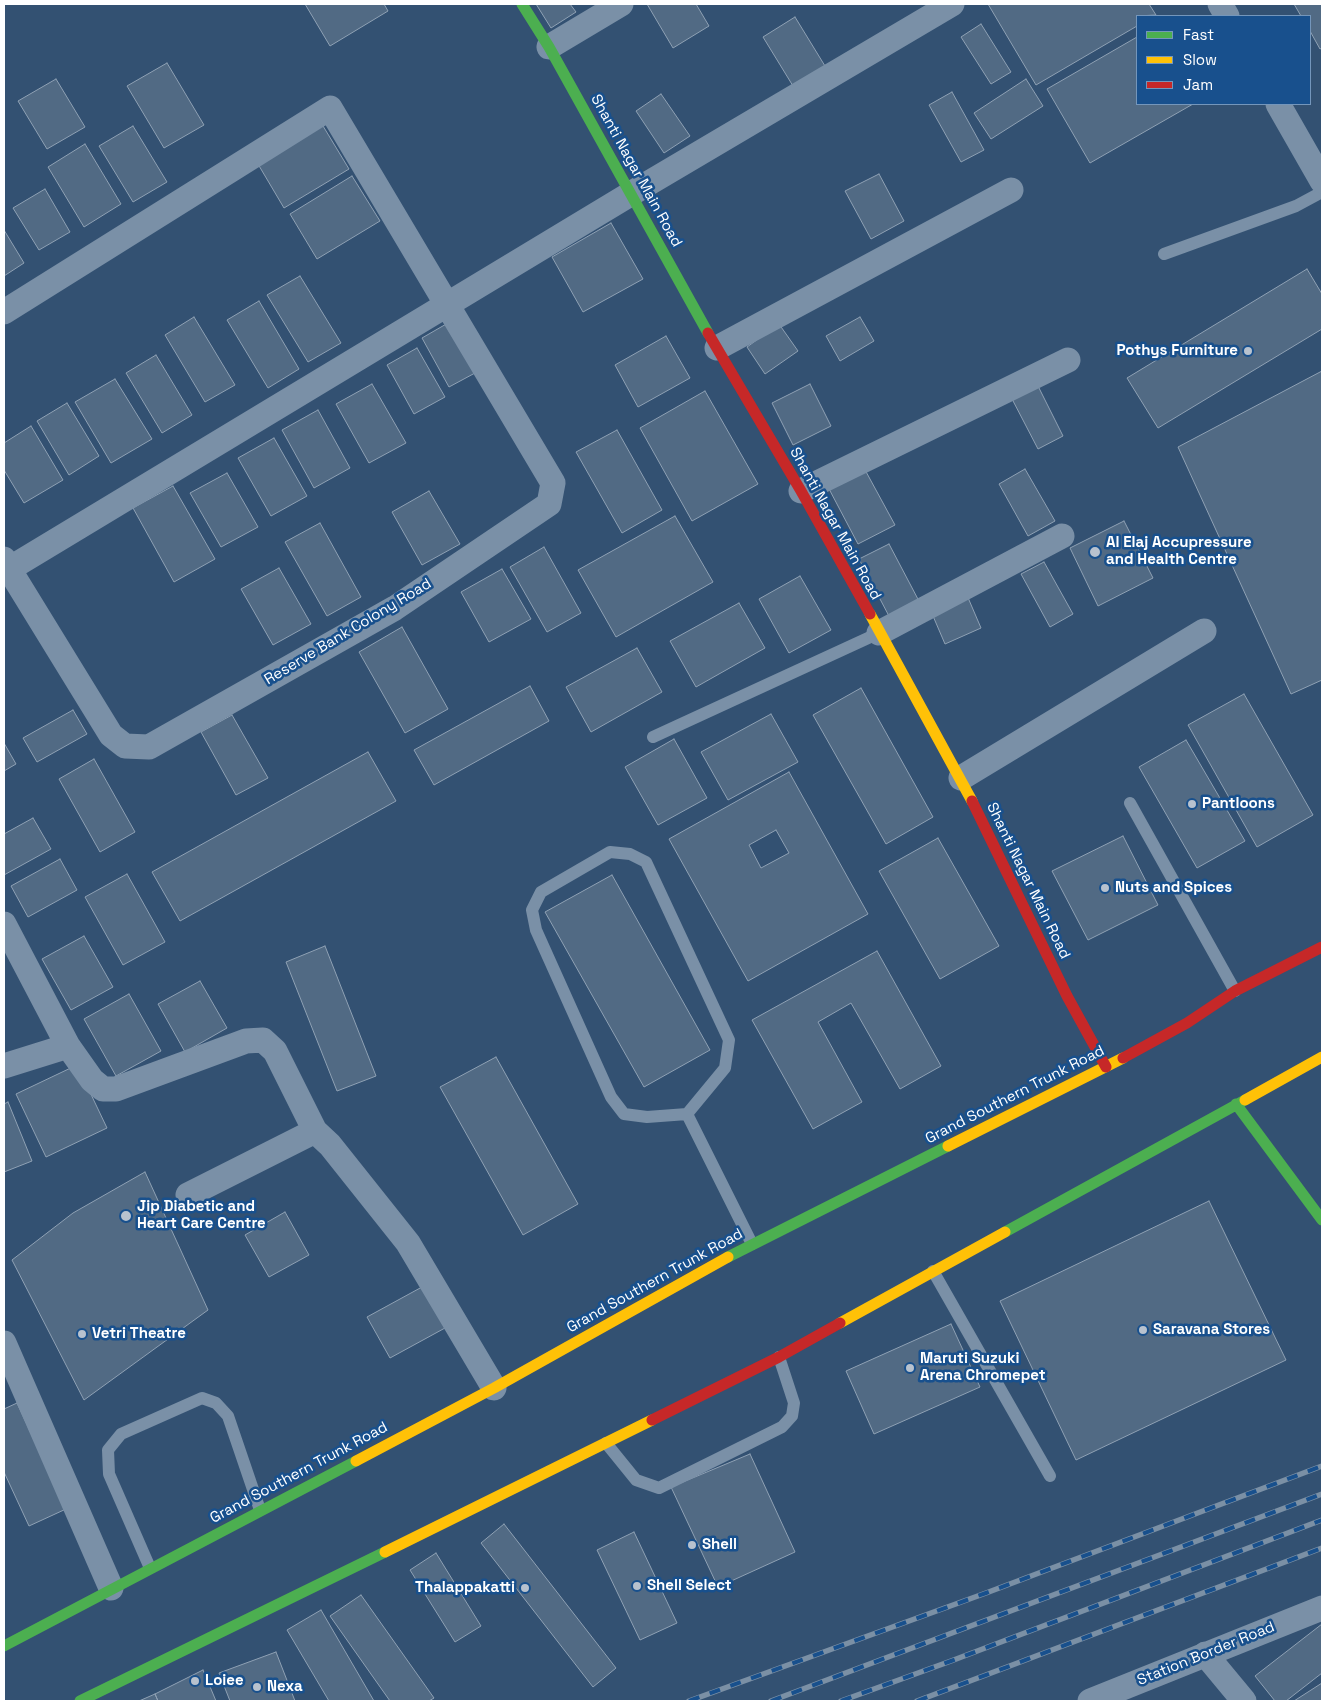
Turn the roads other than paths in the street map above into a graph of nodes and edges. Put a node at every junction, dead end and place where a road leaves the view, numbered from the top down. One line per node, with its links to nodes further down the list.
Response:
1 (522, 4): 6 (main road, Shanti Nagar Main Road)
2 (621, 4): 6 (street)
3 (952, 4): 11 (street)
4 (1220, 4): 5 (street)
5 (1226, 15)
6 (549, 47): 11 (main road, Shanti Nagar Main Road)
7 (1279, 105): 8 (street)
8 (1322, 181)
9 (1011, 190): 15 (street)
10 (1322, 192): 12 (lane)
11 (632, 193): 13 (street); 15 (main road, Shanti Nagar Main Road)
12 (1164, 254)
13 (447, 304): 14 (street, Reserve Bank Colony Road); 19 (street); 19 (street, Reserve Bank Colony Road)
14 (4, 312)
15 (718, 348): 17 (main road, Shanti Nagar Main Road)
16 (1068, 360): 17 (street)
17 (801, 491): 20 (main road, Shanti Nagar Main Road)
18 (1062, 536): 20 (street)
19 (6, 564)
20 (878, 632): 22 (lane); 23 (main road, Shanti Nagar Main Road)
21 (1204, 632): 23 (street)
22 (653, 737)
23 (961, 778): 31 (main road, Shanti Nagar Main Road)
24 (1130, 803): 27 (lane)
25 (4, 924): 28 (street)
26 (1322, 947): 27 (main road, Grand Southern Trunk Road)
27 (1235, 991): 31 (main road, Grand Southern Trunk Road)
28 (68, 1046): 30 (street); 34 (street)
29 (1322, 1057): 32 (main road)
30 (4, 1066)
31 (1106, 1067): 37 (main road, Grand Southern Trunk Road)
32 (1236, 1104): 36 (main road); 38 (main road)
33 (687, 1114): 33 (lane); 37 (lane)
34 (315, 1131): 35 (street); 41 (street)
35 (188, 1195)
36 (1322, 1220)
37 (752, 1244): 41 (main road, Grand Southern Trunk Road)
38 (933, 1271): 40 (main road); 43 (lane)
39 (4, 1344): 46 (street)
40 (779, 1357): 42 (main road); 42 (lane)
41 (494, 1388): 44 (main road, Grand Southern Trunk Road)
42 (606, 1443): 50 (main road)
43 (1050, 1476)
44 (260, 1510): 45 (main road, Grand Southern Trunk Road); 45 (lane)
45 (150, 1568): 46 (main road, Grand Southern Trunk Road)
46 (111, 1588): 48 (main road, Grand Southern Trunk Road)
47 (1322, 1608): 49 (street, Station Border Road)
48 (4, 1646)
49 (1205, 1654): 51 (street, Station Border Road); 52 (street)
50 (80, 1701)
51 (1090, 1701)
52 (1244, 1701)

